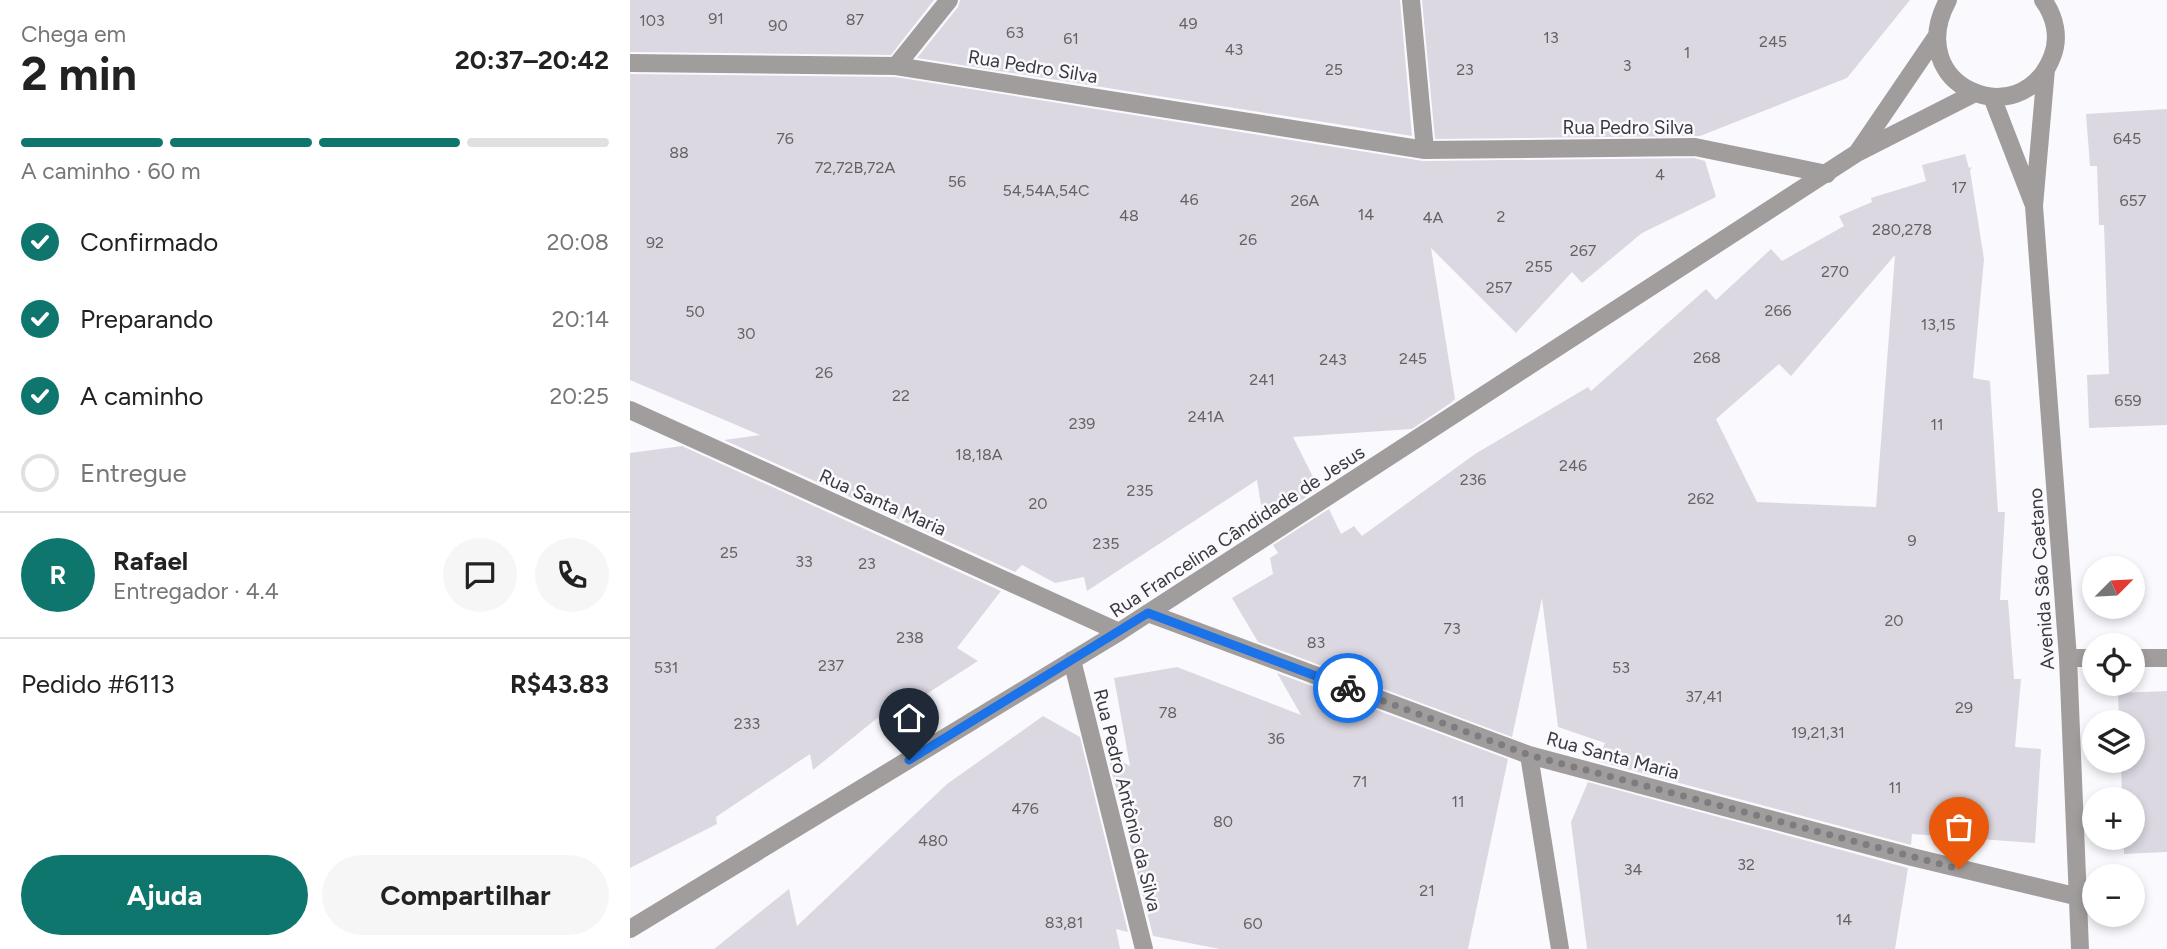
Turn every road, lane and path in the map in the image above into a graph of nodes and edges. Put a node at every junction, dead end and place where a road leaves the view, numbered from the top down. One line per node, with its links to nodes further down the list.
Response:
1 (948, 0): 9 (street)
2 (1412, 0): 12 (street)
3 (1948, 0): 7 (street)
4 (2043, 0): 6 (street)
5 (2052, 0): 6 (street)
6 (2054, 21): 10 (street)
7 (1936, 37): 11 (street); 13 (street)
8 (630, 63): 9 (street, Rua Pedro Silva)
9 (896, 66): 12 (street, Rua Pedro Silva)
10 (2046, 69): 11 (street); 15 (street)
11 (1983, 95): 13 (street); 15 (street)
12 (1425, 150): 14 (street, Rua Pedro Silva)
13 (1857, 153): 14 (street, Rua Francelina Cândidade de Jesus)
14 (1828, 174): 17 (street, Rua Francelina Cândidade de Jesus)
15 (2034, 206): 19 (street, Avenida São Caetano)
16 (630, 410): 18 (street, Rua Santa Maria)
17 (1148, 613): 18 (street, Rua Francelina Cândidade de Jesus); 24 (street, Rua Santa Maria)
18 (1119, 632): 23 (street, Rua Francelina Cândidade de Jesus)
19 (2068, 658): 20 (street); 25 (street, Avenida São Caetano)
20 (2082, 658)
21 (2145, 658): 22 (street)
22 (2167, 658)
23 (1072, 660): 26 (street, Rua Francelina Cândidade de Jesus); 27 (street, Rua Pedro Antônio da Silva)
24 (1529, 755): 25 (street, Rua Santa Maria); 28 (street)
25 (2079, 897): 29 (street, Avenida São Caetano)
26 (630, 929)
27 (1144, 949)
28 (1560, 949)
29 (2080, 949)

